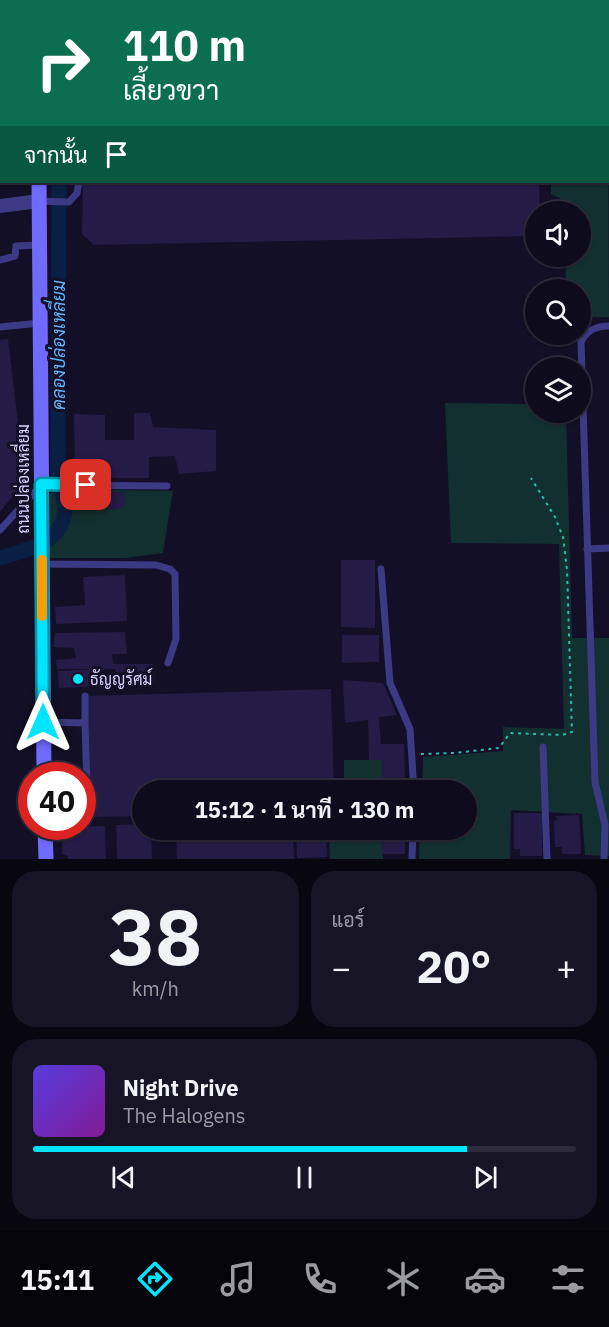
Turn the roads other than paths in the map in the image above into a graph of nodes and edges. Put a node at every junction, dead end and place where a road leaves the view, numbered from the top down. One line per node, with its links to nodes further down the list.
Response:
1 (39, 183): 3 (street, ถนนปล่องเหลี่ยม)
2 (79, 183): 3 (lane)
3 (46, 201): 4 (street); 5 (street, ถนนปล่องเหลี่ยม)
4 (0, 206)
5 (40, 245): 6 (lane); 7 (street, ถนนปล่องเหลี่ยม)
6 (0, 260)
7 (40, 323): 9 (lane); 10 (street, ถนนปล่องเหลี่ยม)
8 (609, 326): 14 (lane)
9 (0, 327)
10 (47, 485): 11 (lane); 12 (lane); 15 (street, ถนนปล่องเหลี่ยม)
11 (167, 486)
12 (0, 530)
13 (609, 548): 14 (lane)
14 (587, 549): 30 (lane)
15 (42, 560): 17 (lane); 19 (street, ถนนปล่องเหลี่ยม)
16 (381, 568): 24 (lane)
17 (168, 663)
18 (85, 696): 20 (lane)
19 (43, 722): 20 (lane); 22 (street, ถนนปล่องเหลี่ยม)
20 (85, 723): 23 (lane)
21 (543, 747): 29 (lane)
22 (44, 762)
23 (86, 762)
24 (414, 780)
25 (45, 840): 27 (street)
26 (413, 840): 28 (lane)
27 (46, 859)
28 (412, 859)
29 (547, 859)
30 (604, 859)

